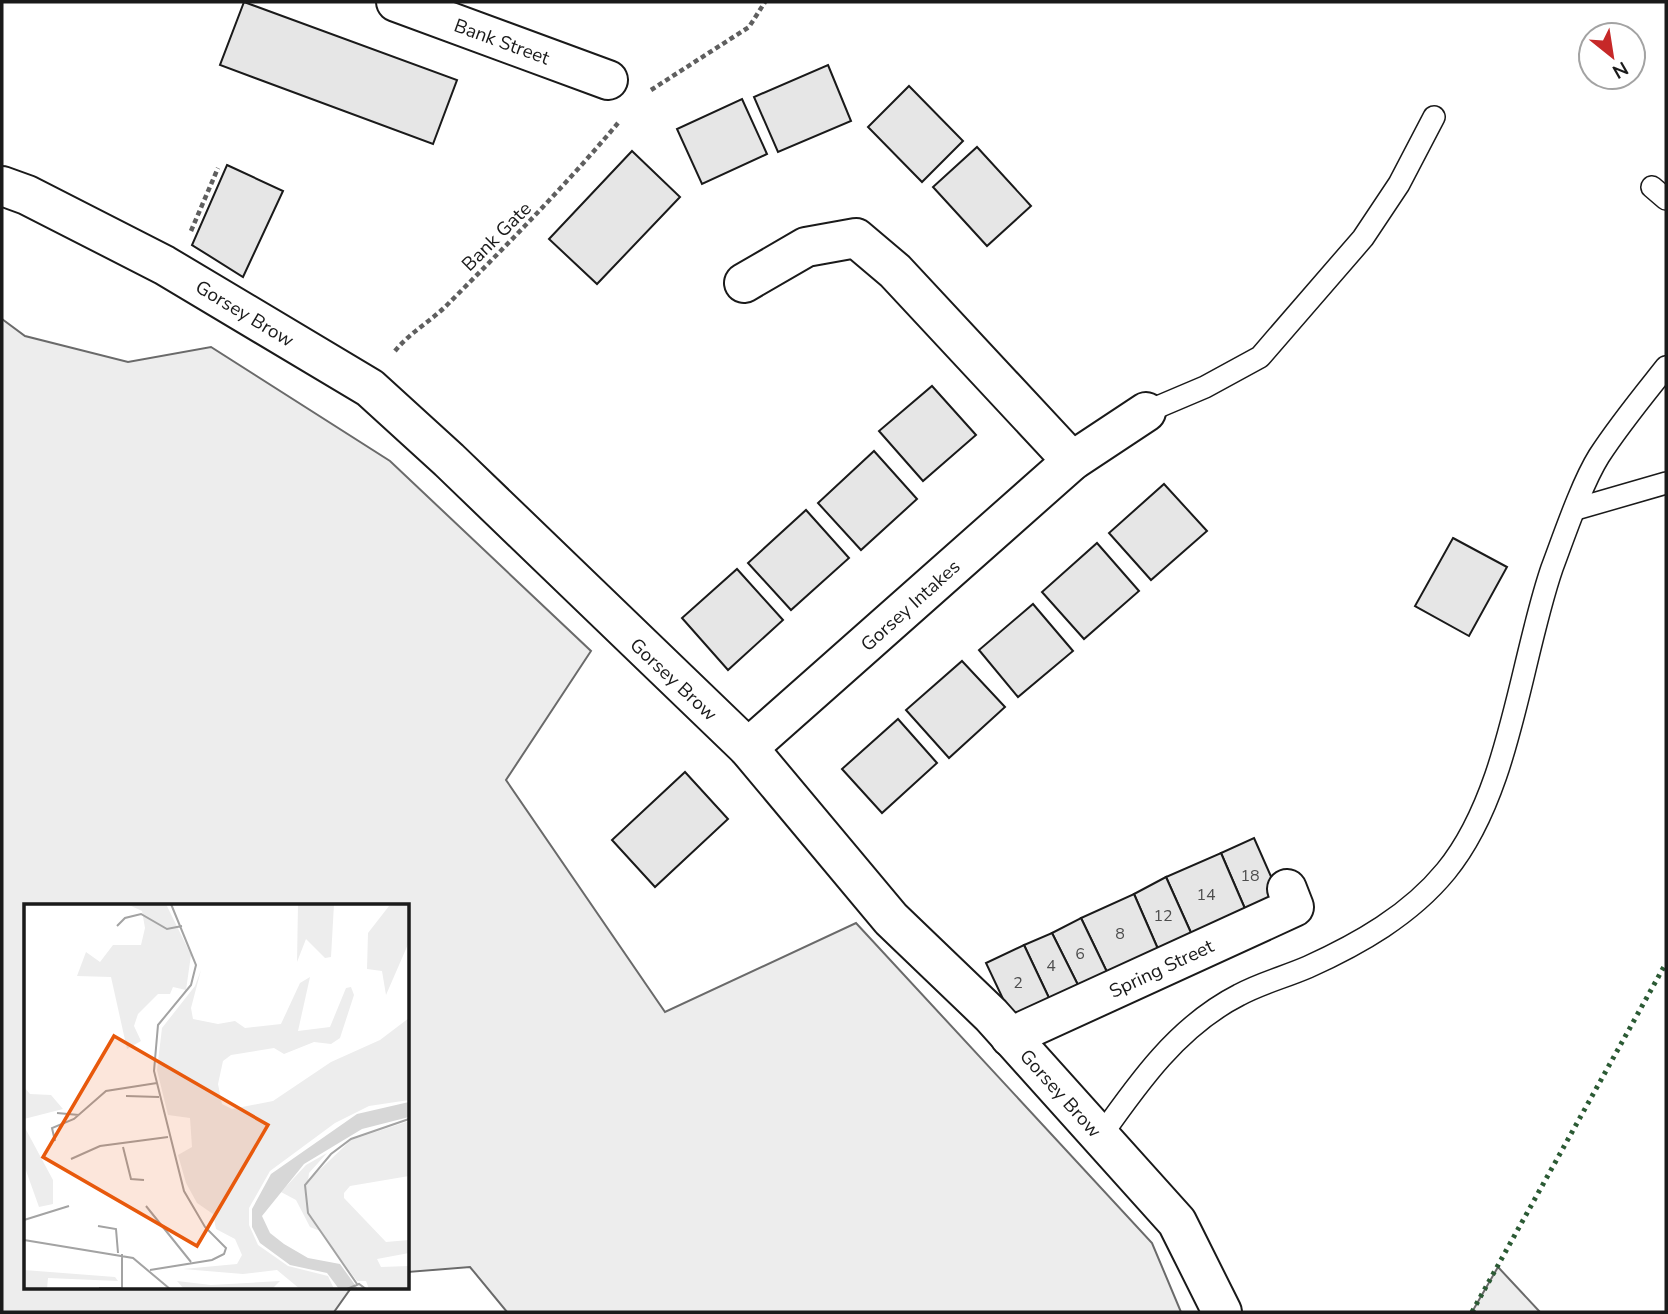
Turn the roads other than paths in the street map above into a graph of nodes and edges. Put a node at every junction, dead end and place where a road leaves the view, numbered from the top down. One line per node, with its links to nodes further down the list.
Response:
1 (396, 2): 2 (street, Bank Street)
2 (608, 80)
3 (1434, 117): 7 (lane)
4 (2, 186): 11 (street, Gorsey Brow)
5 (744, 283): 8 (street)
6 (1666, 367): 10 (lane)
7 (1146, 412): 8 (street, Gorsey Intakes)
8 (1072, 461): 11 (street, Gorsey Intakes)
9 (1666, 483): 10 (lane)
10 (1576, 509): 14 (lane)
11 (748, 748): 13 (street, Gorsey Brow)
12 (1287, 889): 13 (street, Spring Street)
13 (1010, 1037): 14 (street, Gorsey Brow)
14 (1100, 1137): 15 (street, Gorsey Brow)
15 (1222, 1312)

